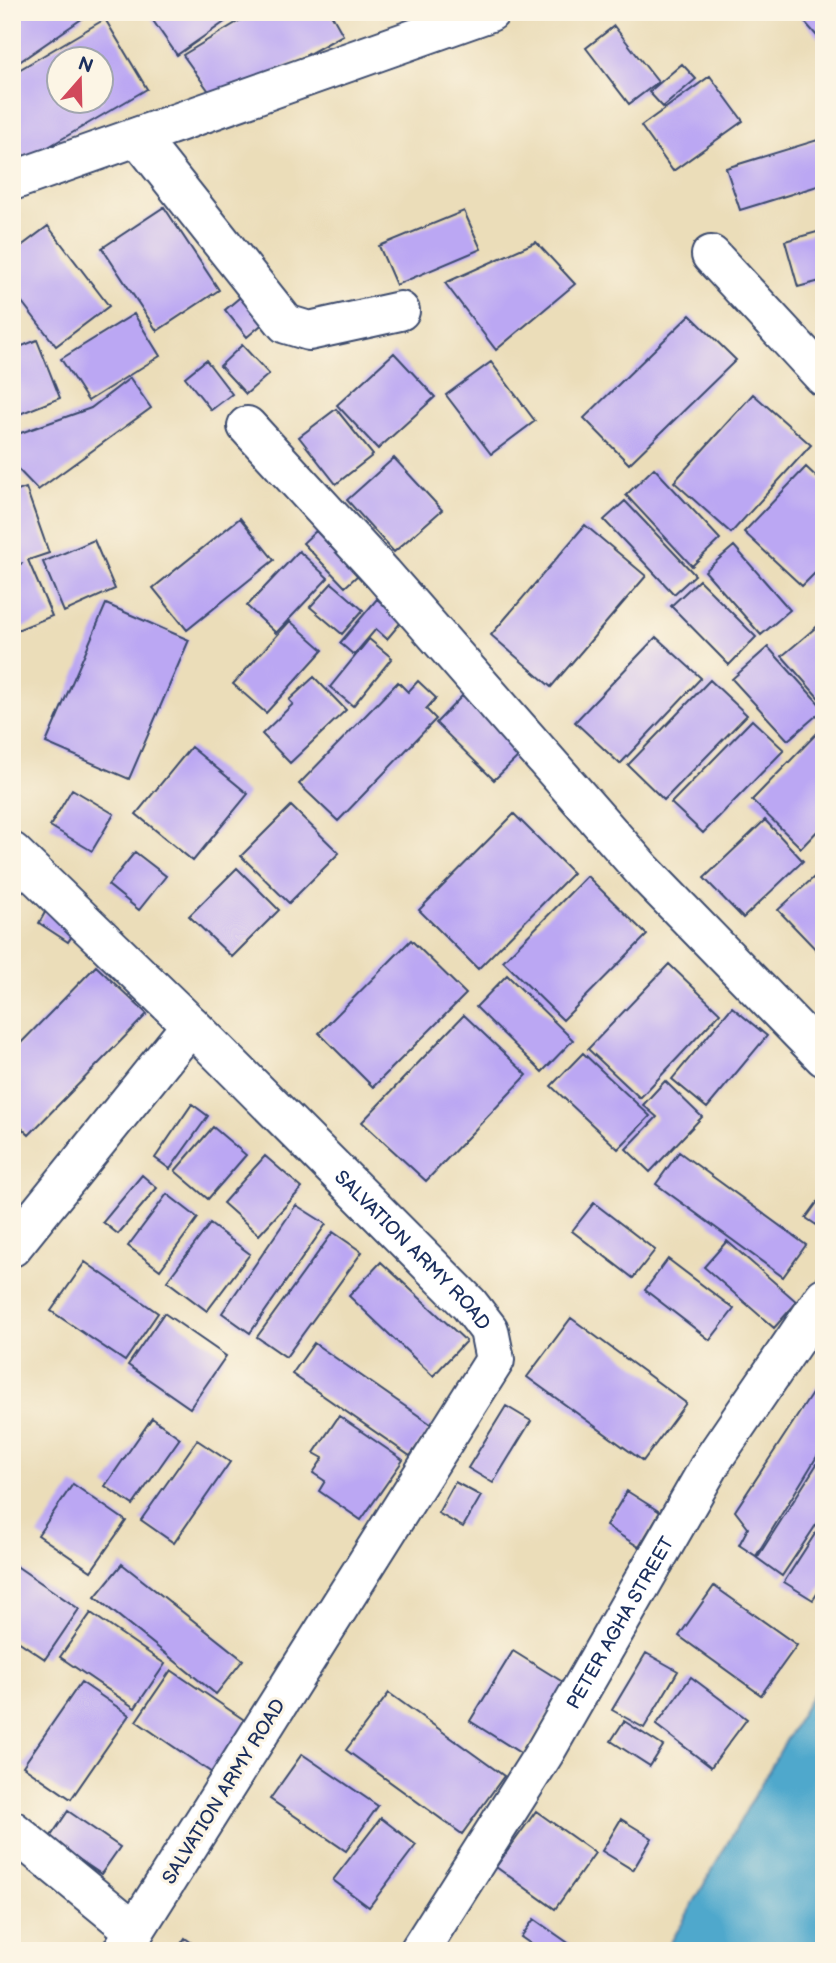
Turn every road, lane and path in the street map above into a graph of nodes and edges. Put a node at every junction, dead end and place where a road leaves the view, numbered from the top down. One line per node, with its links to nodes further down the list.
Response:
1 (490, 12): 2 (street)
2 (405, 26): 3 (street)
3 (138, 137): 4 (street); 6 (street)
4 (12, 181)
5 (711, 255): 7 (street)
6 (400, 311)
7 (824, 377)
8 (247, 426): 11 (street)
9 (12, 852): 10 (street, SALVATION ARMY ROAD)
10 (191, 1025): 12 (street); 15 (street, SALVATION ARMY ROAD)
11 (824, 1057)
12 (12, 1247)
13 (824, 1297): 16 (street, PETER AGHA STREET)
14 (12, 1830): 15 (street)
15 (129, 1941)
16 (419, 1951)

